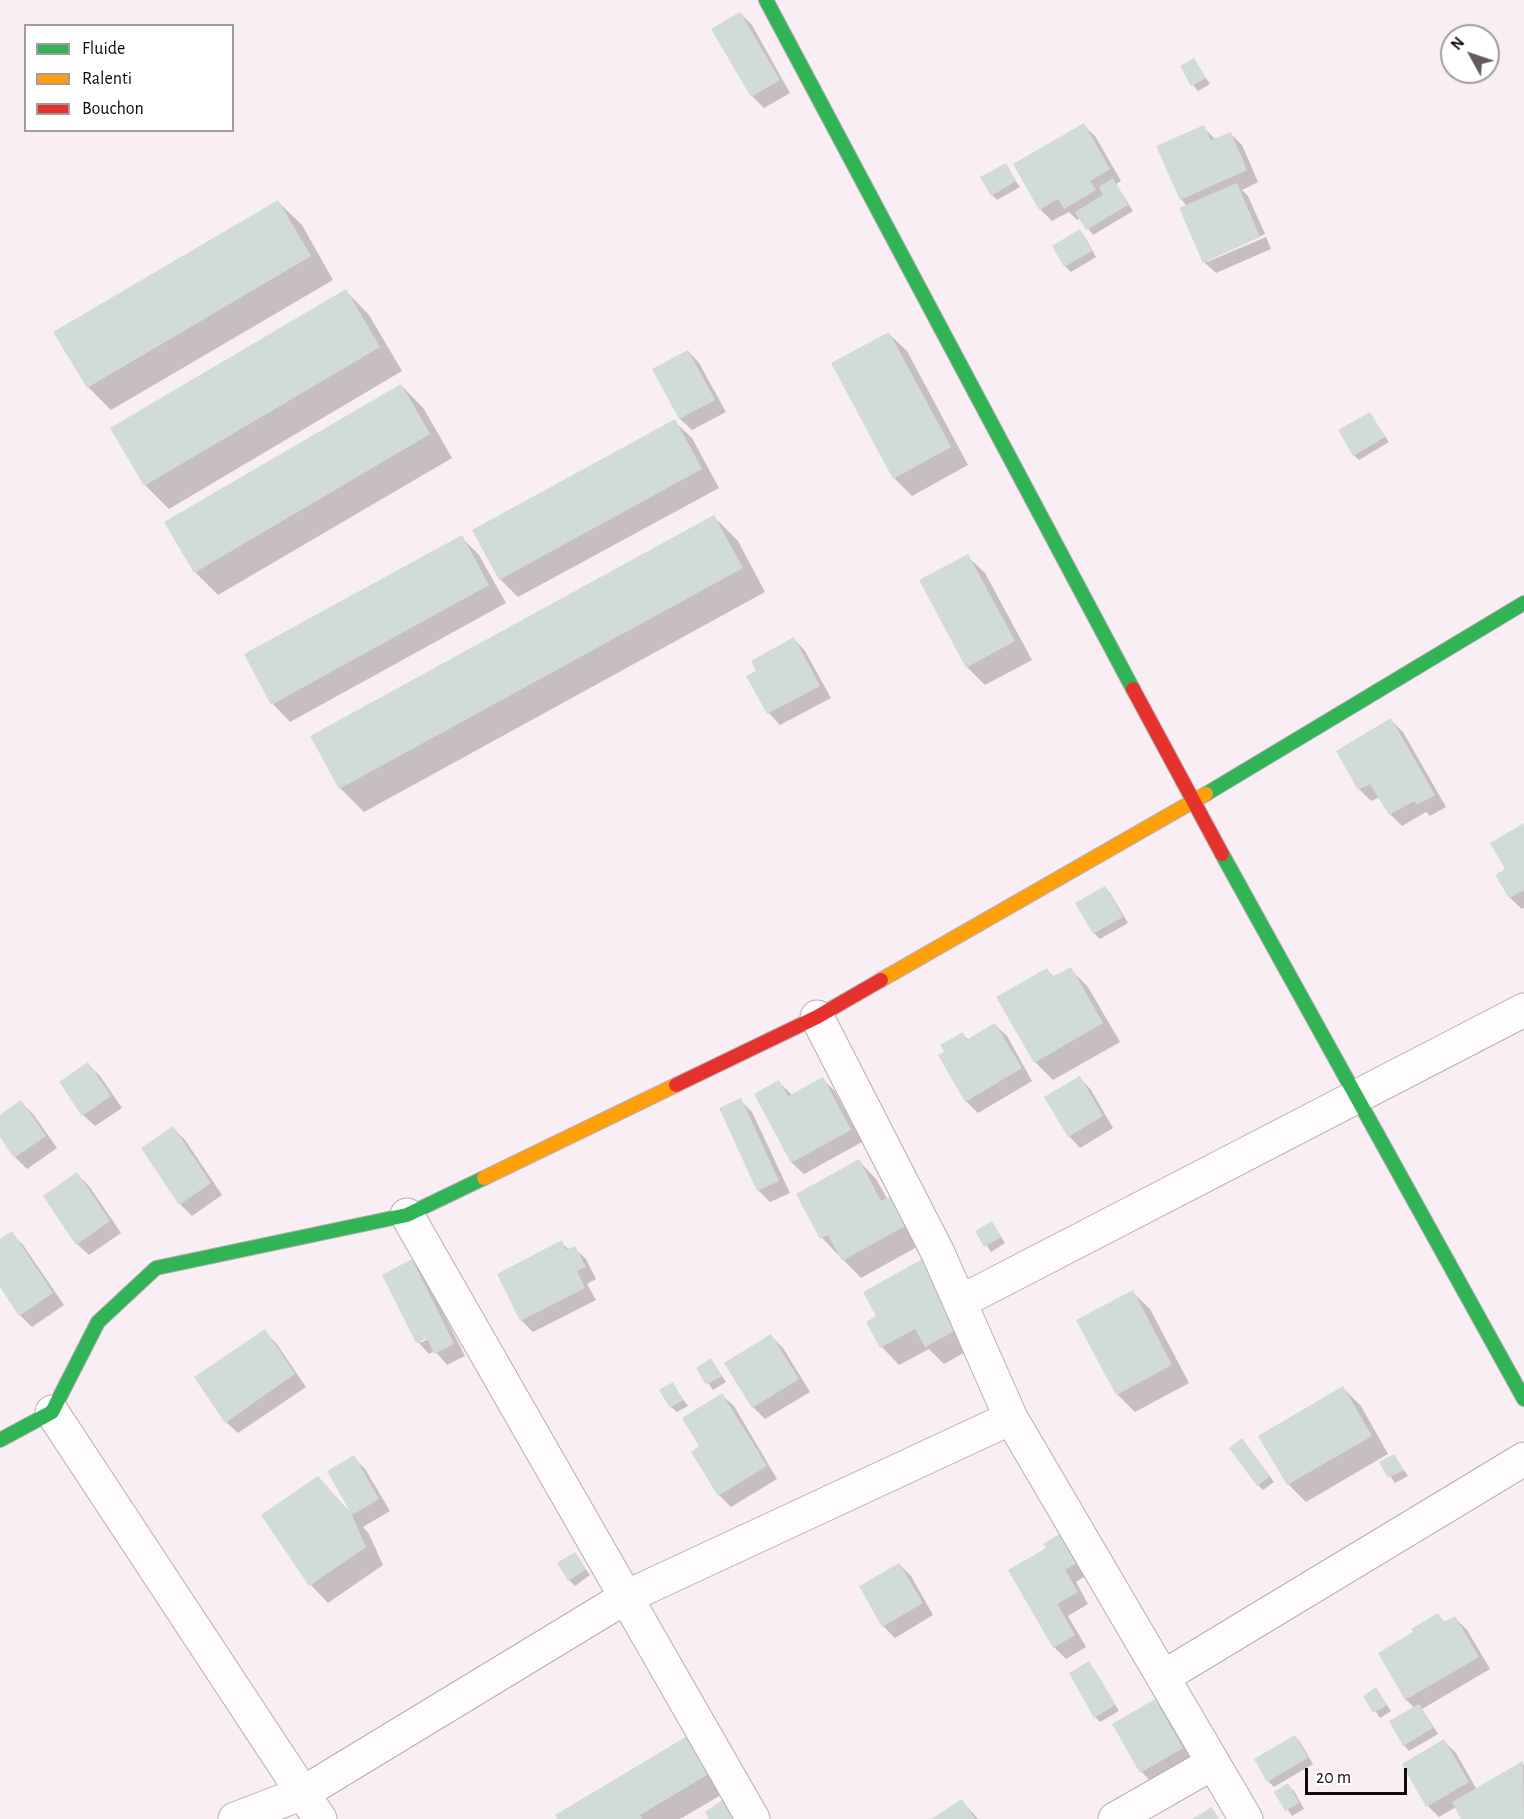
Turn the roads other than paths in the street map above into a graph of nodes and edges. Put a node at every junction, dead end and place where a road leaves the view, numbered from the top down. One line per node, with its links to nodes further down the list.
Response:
1 (766, 0): 3 (street)
2 (1524, 603): 3 (street)
3 (1193, 802): 5 (street); 6 (street)
4 (1524, 1010): 6 (street)
5 (817, 1017): 7 (street); 8 (street)
6 (1355, 1097): 8 (street); 9 (street)
7 (407, 1215): 10 (street); 14 (street)
8 (960, 1302): 11 (street)
9 (1524, 1399)
10 (52, 1412): 12 (street); 17 (street)
11 (1011, 1418): 14 (street); 15 (street)
12 (0, 1440)
13 (1524, 1459): 15 (street)
14 (626, 1597): 17 (street); 19 (street)
15 (1163, 1677): 16 (street)
16 (1213, 1763): 20 (street); 21 (street)
17 (312, 1806): 18 (street)
18 (235, 1819)
19 (753, 1819)
20 (1115, 1819)
21 (1246, 1819)

